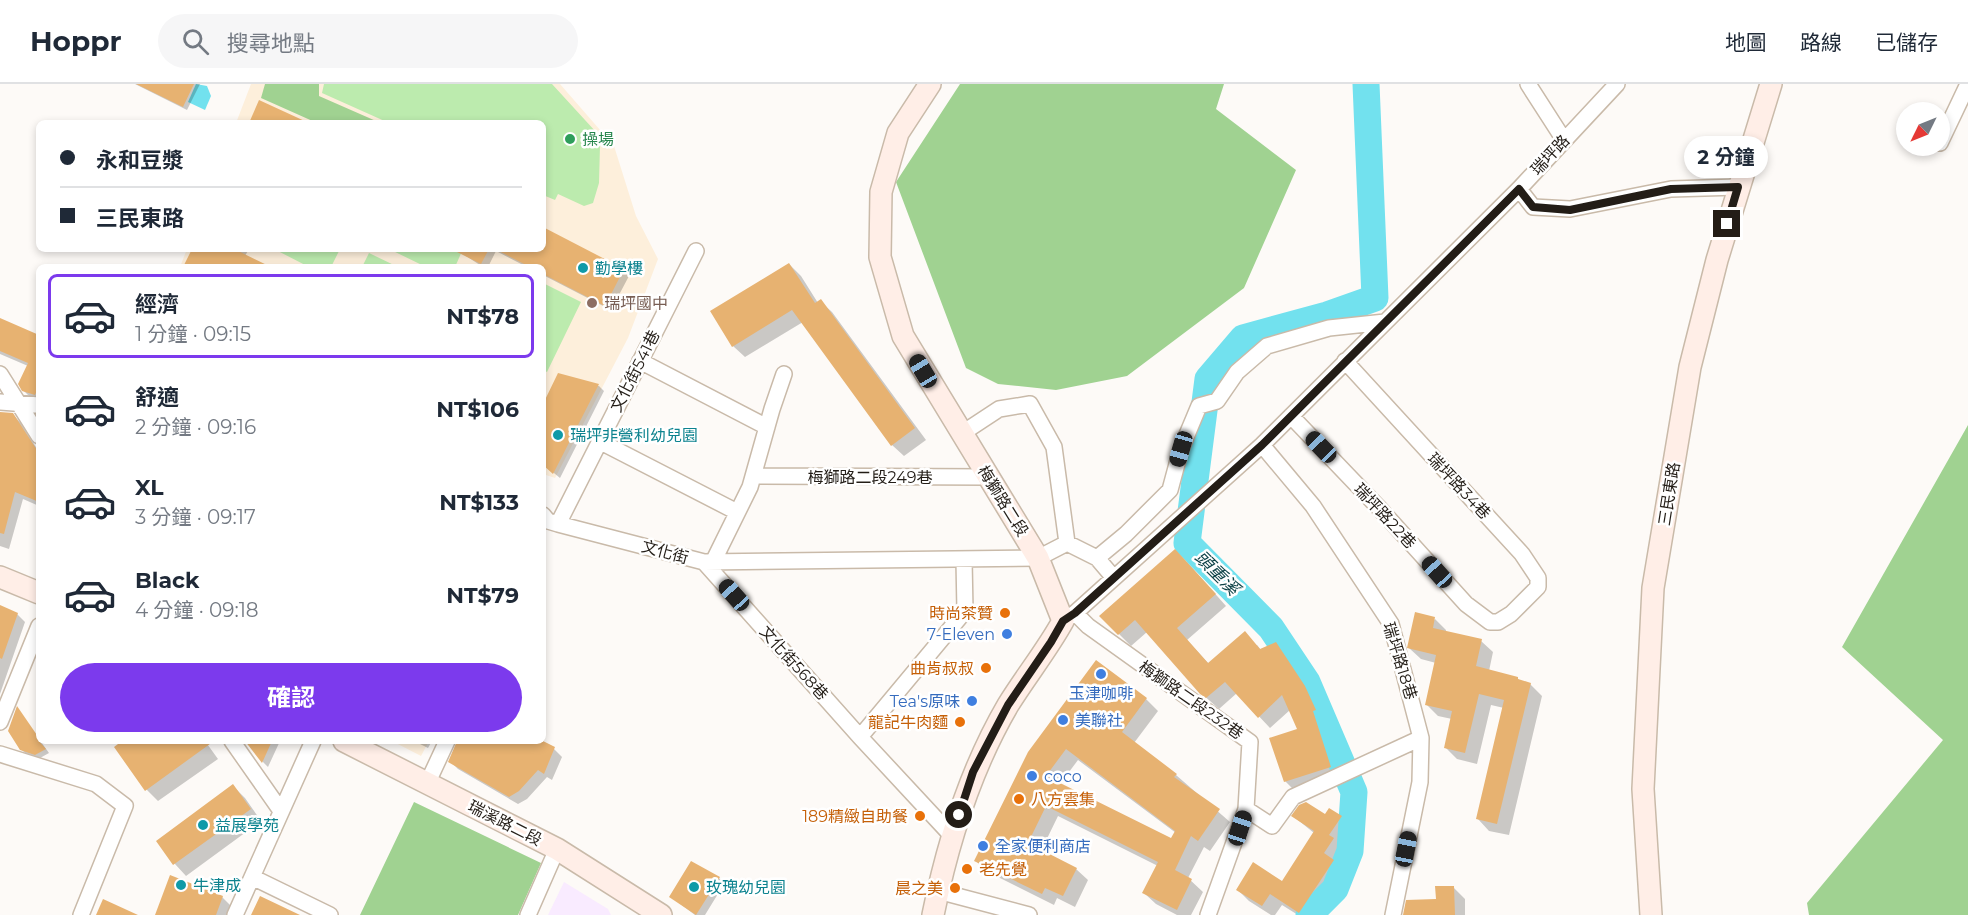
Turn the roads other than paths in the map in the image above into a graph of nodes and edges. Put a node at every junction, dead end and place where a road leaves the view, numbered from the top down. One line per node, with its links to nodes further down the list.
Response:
1 (930, 84): 22 (street, 梅獅路二段)
2 (1528, 84): 7 (street)
3 (1617, 84): 7 (street, 瑞坪路)
4 (1771, 84): 8 (street, 三民東路)
5 (1968, 84): 6 (street)
6 (1950, 121)
7 (1564, 140): 9 (street, 瑞坪路)
8 (1738, 187): 9 (street); 64 (street, 三民東路)
9 (1519, 189): 11 (street, 瑞坪路)
10 (696, 251): 12 (street, 文化街541巷)
11 (1385, 322): 13 (street, 瑞坪路); 31 (street)
12 (640, 361): 20 (street); 23 (street, 文化街541巷)
13 (1345, 361): 19 (street, 瑞坪路); 37 (street, 瑞坪路34巷)
14 (0, 374): 17 (street)
15 (784, 374): 20 (street)
16 (0, 402): 17 (street)
17 (19, 404): 18 (street); 21 (street)
18 (36, 405)
19 (1291, 416): 24 (street, 瑞坪路); 37 (street, 瑞坪路22巷)
20 (767, 427): 25 (street)
21 (36, 431)
22 (961, 434): 26 (street, 梅獅路二段); 29 (street)
23 (599, 441): 27 (street); 28 (street, 文化街541巷)
24 (1262, 445): 35 (street, 瑞坪路); 42 (street, 瑞坪路18巷)
25 (753, 476): 26 (street, 梅獅路二段249巷); 27 (street)
26 (988, 477): 30 (street, 梅獅路二段)
27 (737, 512): 33 (street)
28 (548, 523): 33 (street, 文化街)
29 (1067, 543): 30 (street); 31 (street)
30 (1038, 558): 32 (street, 文化街); 38 (street, 梅獅路二段)
31 (1097, 558): 35 (street)
32 (964, 560): 33 (street, 文化街); 41 (street)
33 (709, 562): 41 (street, 文化街568巷)
34 (0, 577): 36 (street)
35 (1114, 578): 38 (street, 瑞坪路)
36 (36, 592)
37 (1511, 614)
38 (1069, 617): 49 (street, 梅獅路二段232巷); 51 (street)
39 (36, 633): 40 (street)
40 (0, 722)
41 (860, 738): 51 (street, 文化街568巷)
42 (1421, 738): 49 (street); 63 (street, 瑞坪路18巷)
43 (234, 744): 50 (street)
44 (312, 744): 50 (street)
45 (350, 744): 48 (street, 瑞溪路二段)
46 (446, 744): 48 (street)
47 (0, 754): 55 (street)
48 (427, 784): 52 (street, 瑞溪路二段)
49 (1246, 809): 62 (street)
50 (281, 812): 53 (street)
51 (952, 836): 54 (street)
52 (557, 849): 58 (street); 59 (street, 瑞溪路二段)
53 (252, 877): 56 (street); 57 (street)
54 (938, 891): 60 (street); 61 (street)
55 (81, 915)
56 (235, 915)
57 (330, 915)
58 (528, 915)
59 (661, 915)
60 (933, 915)
61 (1029, 915)
62 (1208, 915)
63 (1393, 915)
64 (1651, 915)

